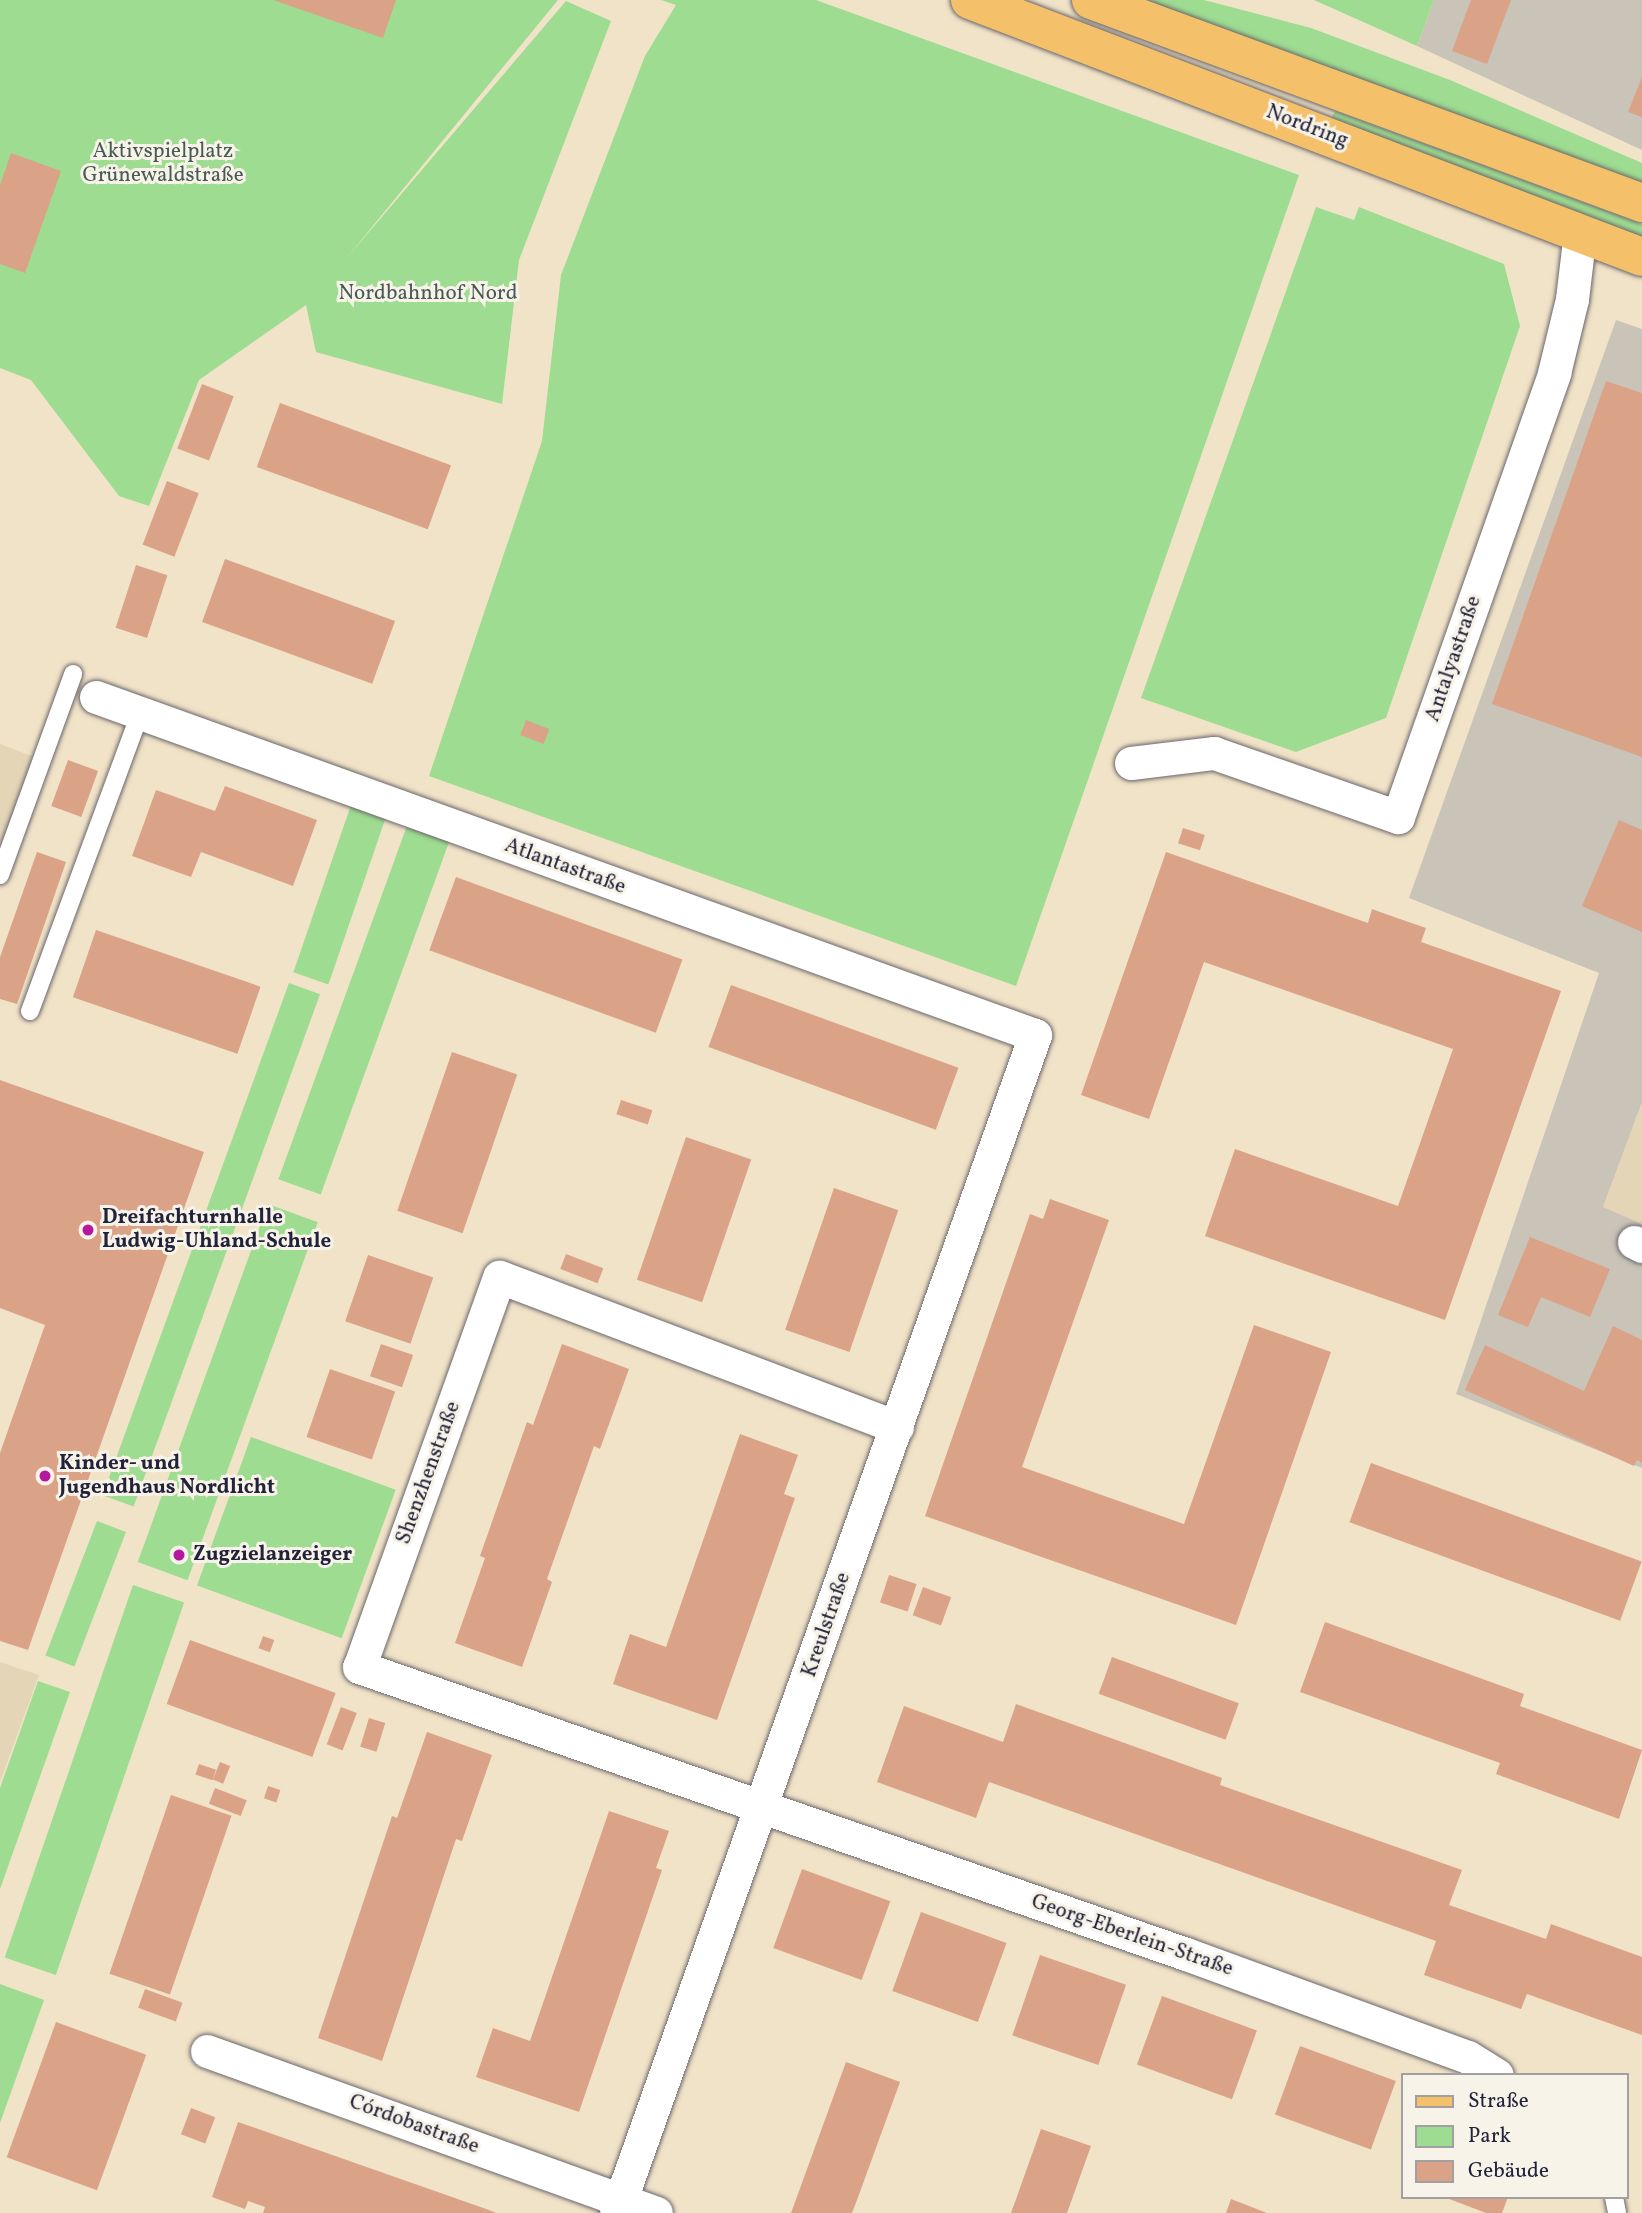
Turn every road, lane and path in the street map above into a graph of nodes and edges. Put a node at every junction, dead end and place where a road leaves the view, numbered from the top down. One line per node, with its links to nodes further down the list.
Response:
1 (970, 0): 4 (main road, Nordring)
2 (1091, 0): 3 (main road, Nordring)
3 (1642, 203)
4 (1580, 232): 5 (main road, Nordring); 8 (street, Antalyastraße)
5 (1642, 257)
6 (85, 686): 7 (street, Atlantastraße); 9 (lane)
7 (140, 713): 10 (lane); 11 (street, Atlantastraße)
8 (1132, 762)
9 (0, 875)
10 (30, 1011)
11 (1035, 1035): 12 (street, Kreulstraße)
12 (897, 1427): 13 (street, Kreulstraße); 13 (street, Shenzhenstraße)
13 (763, 1807): 15 (street, Georg-Eberlein-Straße); 16 (street, Kreulstraße)
14 (207, 2051): 16 (street, Córdobastraße)
15 (1494, 2073)
16 (618, 2207): 17 (street, Córdobastraße)
17 (656, 2213)

